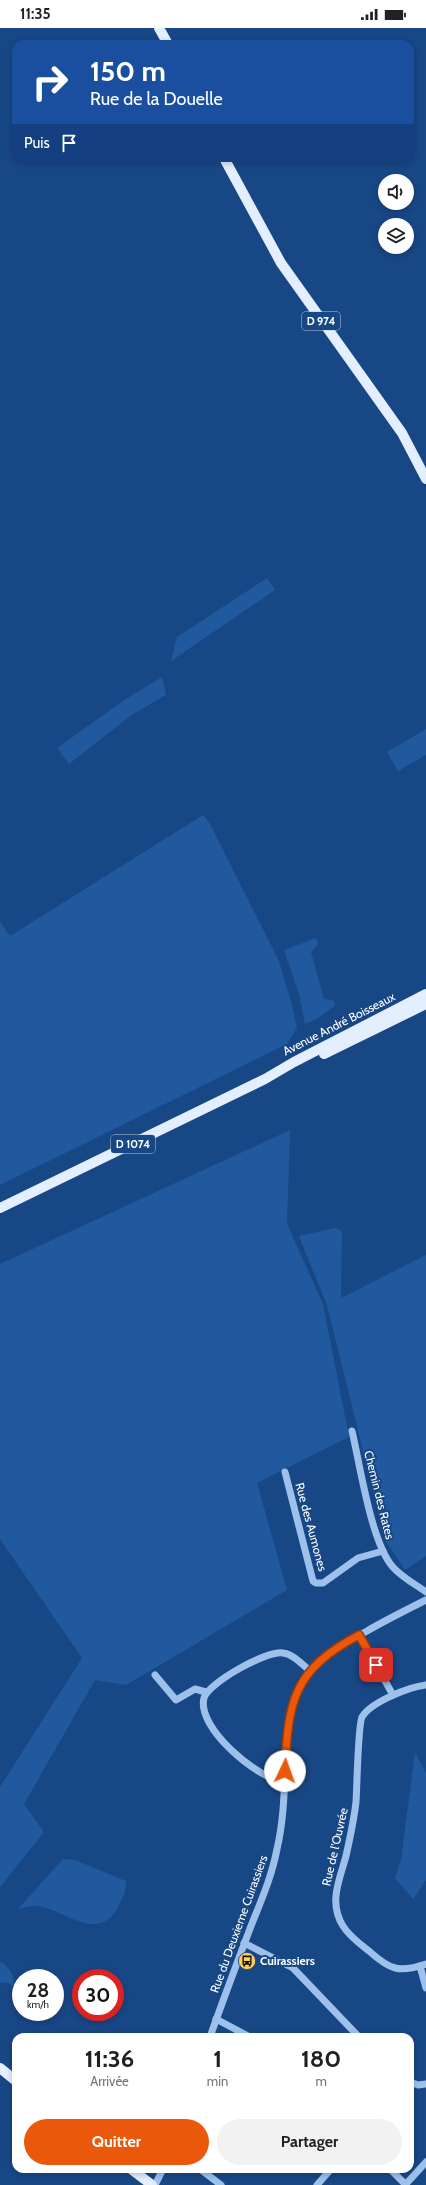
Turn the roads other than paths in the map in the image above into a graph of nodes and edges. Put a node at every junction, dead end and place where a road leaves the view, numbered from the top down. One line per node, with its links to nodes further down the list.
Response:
1 (159, 28): 2 (main road)
2 (166, 40)
3 (226, 162): 4 (main road, D 974)
4 (426, 479)
5 (426, 994): 7 (main road, Avenue André Boisseaux / D 1074)
6 (426, 1004): 7 (main road, Avenue André Boisseaux / D 1074)
7 (265, 1079): 8 (main road, Avenue André Boisseaux / D 1074)
8 (0, 1208)
9 (352, 1431): 11 (street, Chemin des Rates)
10 (285, 1472): 11 (street, Rue des Aumones)
11 (383, 1550): 12 (street, Chemin des Rates)
12 (426, 1592)
13 (426, 1600): 14 (street, Rue du Deuxieme Cuirassiers)
14 (359, 1635): 15 (street, Rue du Deuxieme Cuirassiers); 19 (street)
15 (310, 1671): 18 (street); 20 (street, Rue du Deuxieme Cuirassiers)
16 (155, 1675): 18 (street)
17 (426, 1685): 19 (street, Rue de l'Ouvrée)
18 (206, 1692): 20 (street)
19 (393, 1695): 22 (street, Rue de l'Ouvrée)
20 (284, 1782): 21 (street, Rue du Deuxieme Cuirassiers)
21 (244, 1943): 24 (street, Rue du Deuxieme Cuirassiers); 27 (street)
22 (423, 1965): 23 (street)
23 (426, 1988)
24 (216, 2020): 25 (street, Rue du Deuxieme Cuirassiers); 26 (street)
25 (211, 2033)
26 (242, 2033)
27 (355, 2033)
28 (0, 2068): 29 (main road)
29 (12, 2078)
30 (414, 2084): 31 (street)
31 (426, 2084)
32 (426, 2162): 41 (street)
33 (137, 2173): 38 (main road)
34 (161, 2173): 38 (street)
35 (207, 2173): 39 (street)
36 (328, 2173): 40 (street)
37 (394, 2173): 41 (street)
38 (154, 2185)
39 (221, 2185)
40 (317, 2185)
41 (405, 2185)

